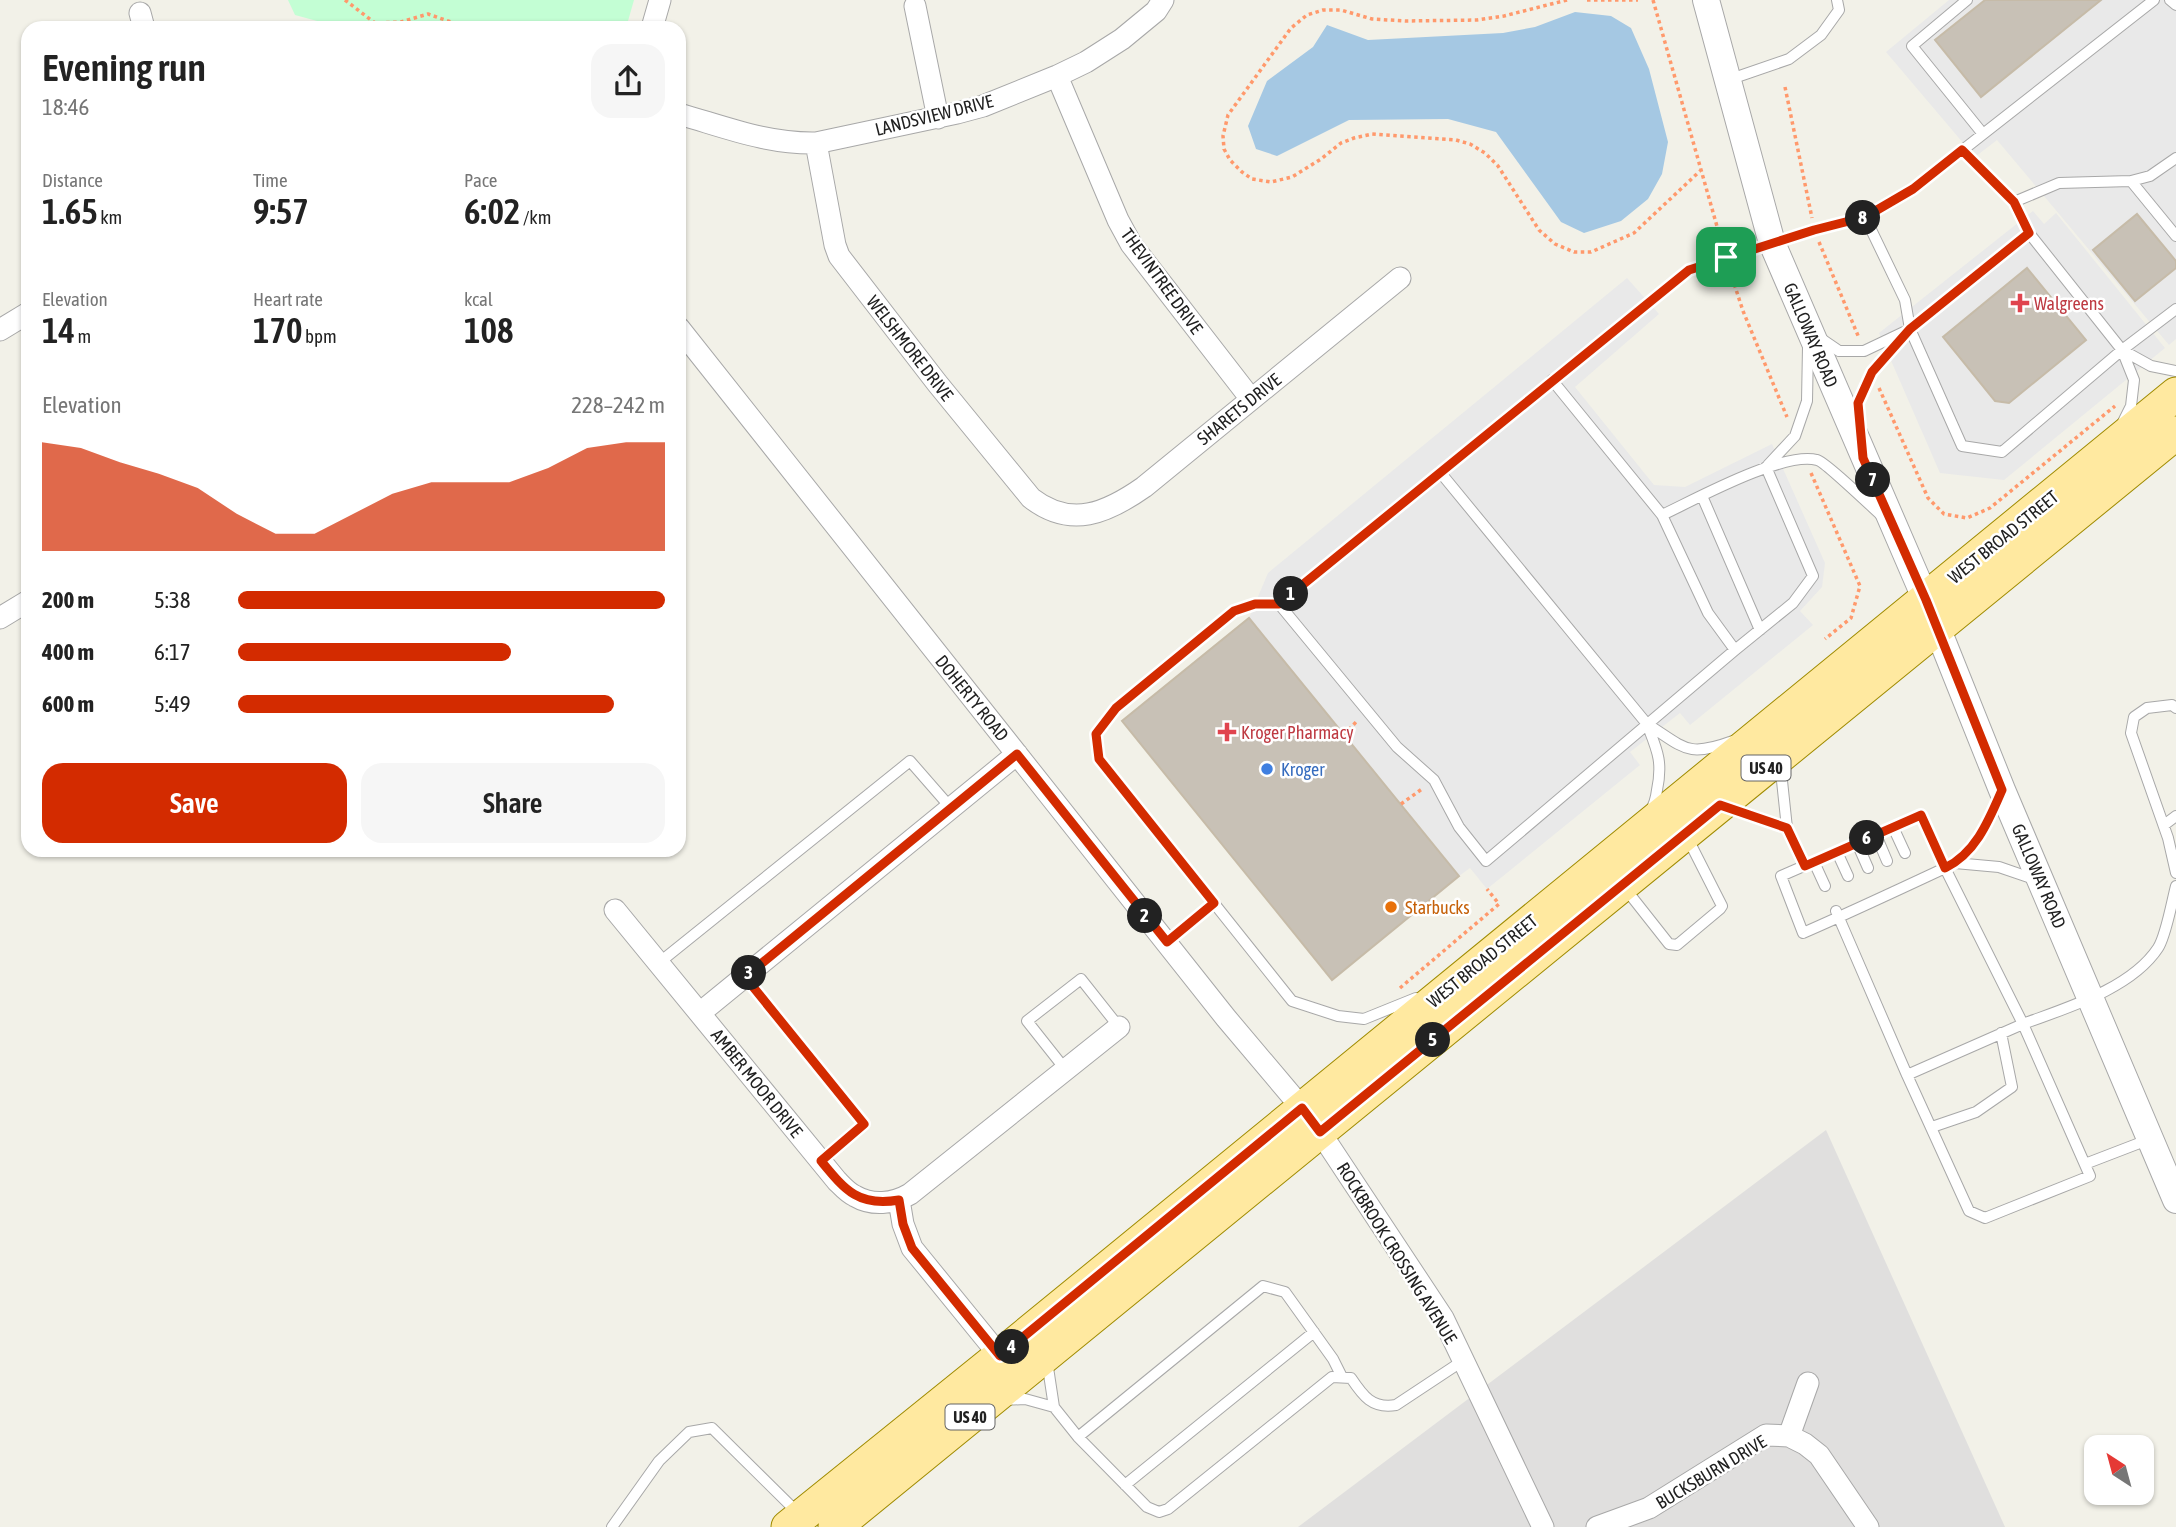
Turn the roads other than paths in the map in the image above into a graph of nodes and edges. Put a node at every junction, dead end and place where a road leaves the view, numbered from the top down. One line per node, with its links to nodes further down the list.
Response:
1 (660, 0): 10 (street)
2 (1163, 0): 11 (street, LANDSVIEW DRIVE)
3 (1706, 0): 12 (street, GALLOWAY ROAD)
4 (1837, 0): 12 (lane)
5 (1967, 0): 15 (lane)
6 (2154, 0): 15 (lane)
7 (2169, 0): 8 (lane)
8 (2176, 5)
9 (915, 6): 14 (street)
10 (654, 21)
11 (1057, 76): 14 (street, LANDSVIEW DRIVE); 36 (street, THEVINTREE DRIVE)
12 (1728, 80): 24 (street, GALLOWAY ROAD)
13 (686, 116): 16 (street, LANDSVIEW DRIVE)
14 (938, 118): 16 (street, LANDSVIEW DRIVE)
15 (1983, 134): 17 (lane)
16 (816, 143): 43 (street, WELSHMORE DRIVE)
17 (1962, 150): 20 (lane); 21 (lane)
18 (2176, 158): 19 (lane)
19 (2131, 181): 20 (lane); 23 (lane)
20 (2014, 202): 22 (lane)
21 (1865, 217): 24 (lane); 28 (lane)
22 (2029, 233): 28 (lane); 32 (lane)
23 (2176, 236)
24 (1772, 243): 30 (street, GALLOWAY ROAD); 34 (lane)
25 (1400, 278): 36 (street, SHARETS DRIVE)
26 (2176, 309): 32 (lane)
27 (21, 317): 29 (street)
28 (1910, 329): 30 (lane); 32 (lane); 39 (lane)
29 (0, 330)
30 (1809, 331): 39 (street, GALLOWAY ROAD); 40 (lane)
31 (686, 337): 57 (street, DOHERTY ROAD)
32 (2122, 350): 33 (lane); 38 (lane)
33 (2176, 371)
34 (1552, 380): 41 (lane); 44 (lane)
35 (2176, 394): 38 (main road, WEST BROAD STREET / US 40)
36 (1251, 399): 43 (street, SHARETS DRIVE)
37 (2176, 433): 48 (main road, WEST BROAD STREET / US 40)
38 (2107, 452): 48 (main road, WEST BROAD STREET / US 40)
39 (1863, 458): 45 (street, GALLOWAY ROAD)
40 (1766, 467): 42 (lane); 45 (lane); 50 (lane)
41 (1440, 471): 46 (lane); 56 (lane)
42 (1702, 496): 44 (lane); 50 (lane)
43 (1066, 515)
44 (1662, 515): 51 (lane)
45 (1894, 527): 48 (street, GALLOWAY ROAD)
46 (1279, 604): 56 (lane); 82 (lane)
47 (21, 605): 49 (street)
48 (1931, 614): 52 (main road, WEST BROAD STREET / US 40); 58 (main road, WEST BROAD STREET / US 40); 59 (street, GALLOWAY ROAD)
49 (0, 618)
50 (1760, 630): 51 (lane)
51 (1735, 650): 56 (lane)
52 (1843, 668): 53 (lane); 68 (main road, WEST BROAD STREET / US 40)
53 (1810, 678)
54 (2176, 708): 63 (lane)
55 (1766, 714): 56 (lane)
56 (1647, 724): 68 (lane)
57 (1017, 754): 61 (street); 85 (street, DOHERTY ROAD)
58 (1779, 757): 60 (main road, WEST BROAD STREET / US 40); 65 (lane)
59 (2002, 790): 74 (lane); 78 (street, GALLOWAY ROAD)
60 (1720, 805): 65 (lane); 66 (main road, WEST BROAD STREET / US 40)
61 (951, 808): 87 (lane); 88 (street)
62 (2176, 816): 63 (lane)
63 (2164, 825): 76 (lane)
64 (1893, 827): 67 (lane); 71 (lane); 74 (lane)
65 (1787, 828): 73 (lane)
66 (1685, 833): 79 (main road, WEST BROAD STREET / US 40); 79 (lane)
67 (1876, 835): 69 (lane); 72 (lane)
68 (1629, 842): 86 (main road, WEST BROAD STREET / US 40)
69 (1857, 843): 70 (lane); 75 (lane)
70 (1836, 852): 73 (lane); 77 (lane)
71 (1905, 853)
72 (1887, 861)
73 (1810, 864): 80 (lane); 84 (lane)
74 (1950, 866): 78 (lane); 84 (lane); 93 (lane)
75 (1868, 868)
76 (2176, 873)
77 (1848, 876)
78 (2041, 882): 91 (street, GALLOWAY ROAD)
79 (1622, 885): 98 (main road, WEST BROAD STREET / US 40)
80 (1825, 886)
81 (2176, 886): 91 (lane)
82 (1214, 903): 85 (lane); 90 (lane)
83 (615, 910): 87 (street, AMBER MOOR DRIVE)
84 (1838, 915): 97 (lane)
85 (1167, 942): 98 (street, DOHERTY ROAD)
86 (1493, 953): 89 (lane); 98 (main road, WEST BROAD STREET / US 40)
87 (660, 962): 92 (street, AMBER MOOR DRIVE)
88 (745, 977): 92 (street); 101 (lane)
89 (1432, 988)
90 (1420, 995)
91 (2091, 999): 93 (lane); 100 (street, GALLOWAY ROAD)
92 (700, 1013): 101 (street, AMBER MOOR DRIVE)
93 (2023, 1024): 95 (lane); 102 (lane)
94 (1119, 1027): 96 (street); 96 (lane)
95 (2001, 1034): 97 (lane); 99 (lane)
96 (1065, 1069): 103 (street)
97 (1907, 1075): 99 (lane)
98 (1311, 1120): 106 (main road, WEST BROAD STREET / US 40); 107 (main road, WEST BROAD STREET / US 40); 108 (street, ROCKBROOK CROSSING AVENUE)
99 (1932, 1127): 102 (lane)
100 (2150, 1139): 102 (lane); 104 (street, GALLOWAY ROAD)
101 (821, 1161): 103 (street, AMBER MOOR DRIVE)
102 (2085, 1164)
103 (899, 1200): 107 (street)
104 (2176, 1200)
105 (1314, 1332): 109 (lane); 114 (lane); 115 (lane)
106 (1046, 1355): 111 (main road, WEST BROAD STREET / US 40); 112 (lane)
107 (1000, 1356): 116 (main road, WEST BROAD STREET / US 40)
108 (1464, 1360): 109 (lane); 119 (street, ROCKBROOK CROSSING AVENUE)
109 (1342, 1377): 115 (lane)
110 (1808, 1383): 113 (street)
111 (991, 1400): 112 (lane); 118 (main road, WEST BROAD STREET / US 40)
112 (1054, 1407): 114 (lane)
113 (1789, 1436): 120 (street, BUCKSBURN DRIVE); 121 (street, BUCKSBURN DRIVE)
114 (1078, 1437): 115 (lane)
115 (1125, 1485)
116 (795, 1522): 117 (lane)
117 (612, 1527)
118 (835, 1527)
119 (1543, 1527)
120 (1597, 1527)
121 (1868, 1527)

